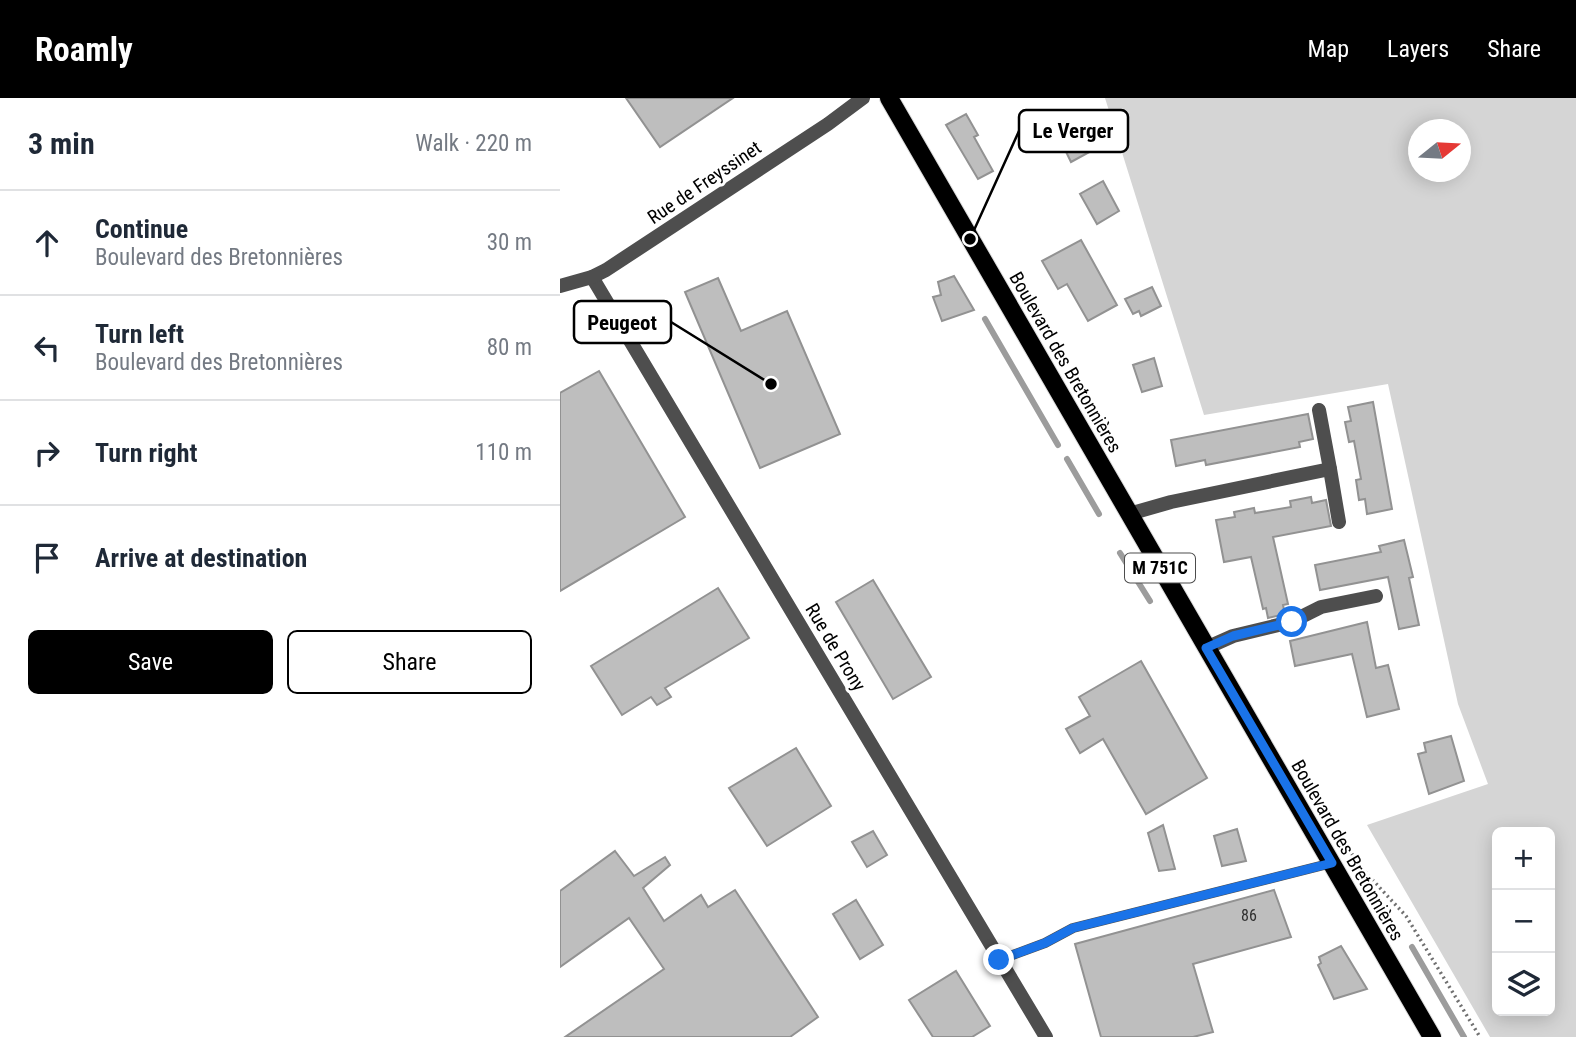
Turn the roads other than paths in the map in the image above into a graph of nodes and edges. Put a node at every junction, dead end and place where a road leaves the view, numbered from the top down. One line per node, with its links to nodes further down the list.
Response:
1 (863, 98): 3 (street, Rue de Freyssinet)
2 (888, 98): 7 (main road, Boulevard des Bretonnières / M 751C)
3 (592, 277): 4 (street, Rue de Freyssinet); 12 (street, Rue de Prony)
4 (560, 286)
5 (1319, 410): 6 (street)
6 (1329, 469): 7 (street); 8 (street)
7 (1129, 514): 10 (main road, Boulevard des Bretonnières / M 751C)
8 (1339, 522)
9 (1376, 596): 10 (street)
10 (1206, 648): 11 (main road, Boulevard des Bretonnières / M 751C)
11 (1332, 863): 12 (lane); 14 (main road, Boulevard des Bretonnières / M 751C)
12 (999, 960): 13 (street, Rue de Prony)
13 (1046, 1037)
14 (1433, 1037)

